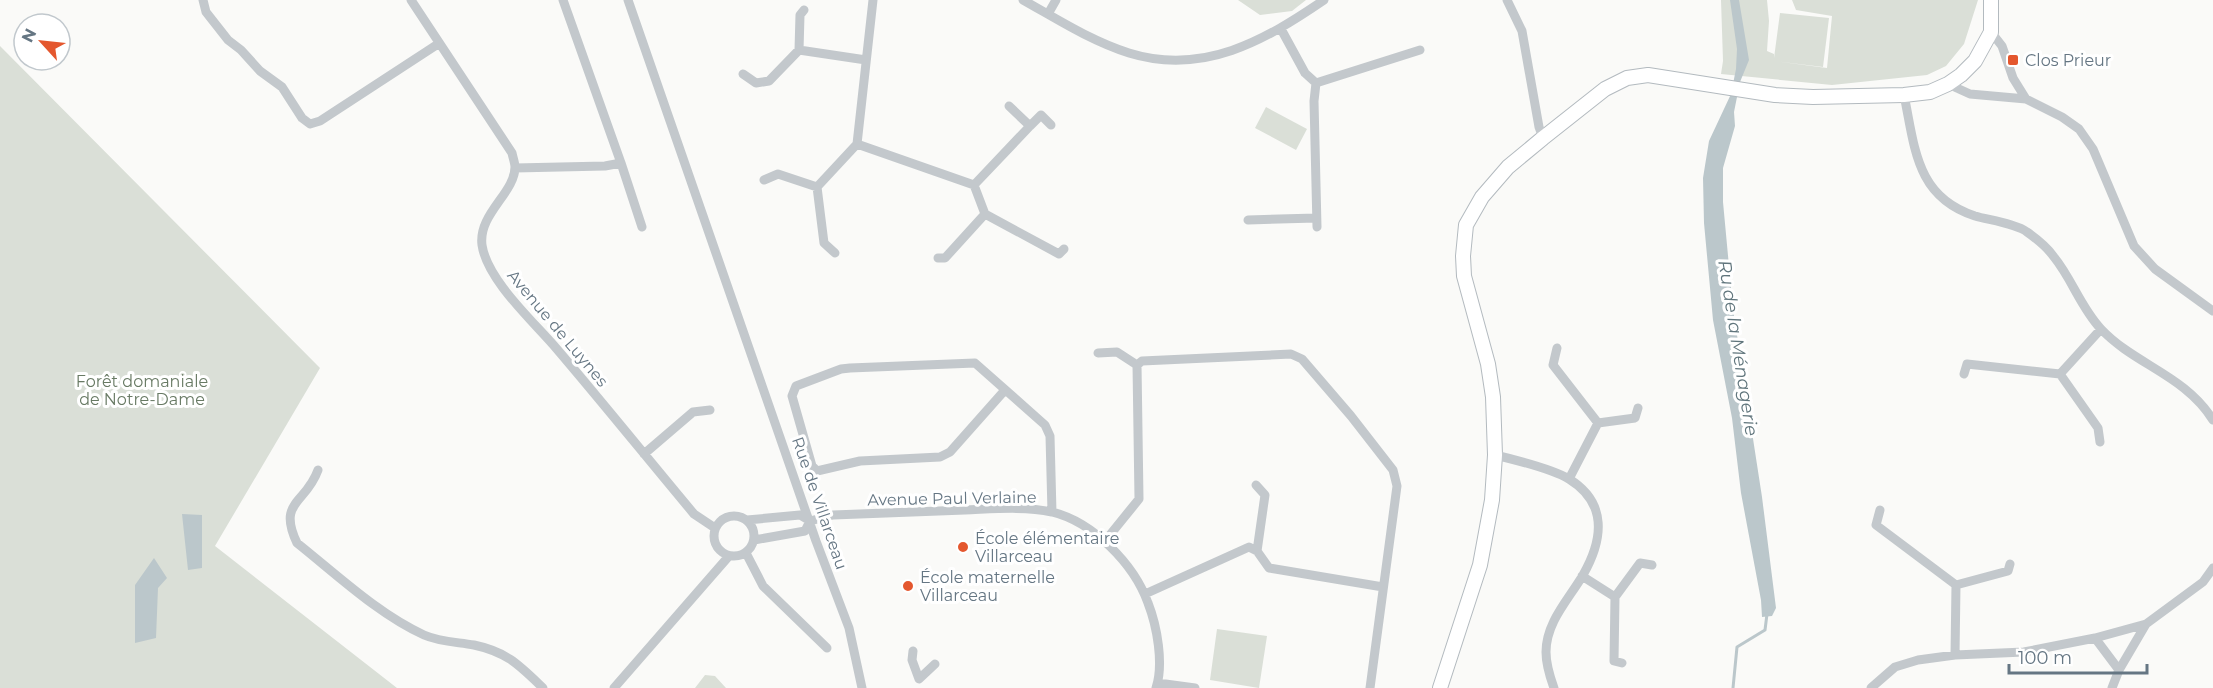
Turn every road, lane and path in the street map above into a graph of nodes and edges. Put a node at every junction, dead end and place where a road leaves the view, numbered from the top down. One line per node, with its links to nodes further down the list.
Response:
1 (411, 0): 15 (street)
2 (563, 0): 29 (street)
3 (628, 0): 61 (street, Rue de Villarceau)
4 (873, 0): 18 (street)
5 (1023, 0): 12 (street)
6 (1056, 0): 12 (street)
7 (1323, 0): 13 (street)
8 (1507, 0): 27 (street)
9 (1991, 0): 14 (street)
10 (201, 1): 15 (street)
11 (804, 10): 16 (street)
12 (1048, 14): 13 (street)
13 (1281, 29): 20 (street)
14 (1991, 32): 21 (street); 23 (street)
15 (438, 44): 30 (street)
16 (799, 50): 18 (street); 19 (street)
17 (1420, 50): 20 (street)
18 (866, 60): 28 (street)
19 (743, 74)
20 (1316, 83): 35 (street)
21 (1948, 84): 22 (street); 23 (street)
22 (1904, 95): 27 (street); 41 (street)
23 (2026, 99): 40 (street)
24 (1009, 106): 26 (street)
25 (1051, 125): 26 (street)
26 (1030, 126): 32 (street)
27 (1543, 138): 54 (street)
28 (857, 144): 32 (street); 33 (street)
29 (621, 163): 30 (street); 36 (street)
30 (515, 168): 53 (street, Avenue de Luynes)
31 (764, 180): 33 (street)
32 (975, 184): 34 (street)
33 (817, 187): 38 (street)
34 (985, 214): 37 (street); 39 (street)
35 (1248, 220)
36 (642, 227)
37 (1064, 249)
38 (835, 253)
39 (938, 258)
40 (2213, 311)
41 (2101, 329): 46 (street); 50 (street)
42 (1557, 348): 51 (street)
43 (1098, 353): 44 (street)
44 (1137, 365): 64 (street); 73 (street)
45 (1964, 374): 46 (street)
46 (2060, 374): 52 (street)
47 (1005, 390): 47 (street); 59 (street)
48 (1638, 408): 51 (street)
49 (710, 410): 53 (street)
50 (2213, 420)
51 (1598, 423): 56 (street)
52 (2100, 442)
53 (644, 454): 62 (street, Avenue de Luynes)
54 (1496, 455): 56 (street); 91 (street)
55 (318, 470): 86 (street)
56 (1569, 479): 71 (street)
57 (1256, 485): 65 (street)
58 (1880, 510): 72 (street)
59 (1052, 512): 61 (street, Avenue Paul Verlaine); 64 (street, Avenue Paul Verlaine)
60 (747, 520): 61 (street); 62 (street); 63 (street)
61 (810, 521): 63 (street); 88 (street, Rue de Villarceau)
62 (715, 528): 67 (street)
63 (754, 540): 66 (street)
64 (1105, 541): 74 (street, Avenue Paul Verlaine)
65 (1257, 551): 73 (street); 74 (street)
66 (746, 552): 67 (street); 78 (street)
67 (729, 556): 87 (street)
68 (2010, 564): 72 (street)
69 (1652, 565): 75 (street)
70 (2213, 568): 76 (street)
71 (1582, 576): 75 (street); 92 (street)
72 (1956, 585): 80 (street)
73 (1383, 587): 90 (street)
74 (1145, 594): 85 (street, Avenue Paul Verlaine)
75 (1616, 597): 81 (street)
76 (2146, 624): 77 (street); 83 (street)
77 (2095, 638): 80 (street); 83 (street)
78 (827, 648)
79 (913, 651): 84 (street)
80 (1954, 655): 93 (street)
81 (1623, 663)
82 (935, 664): 84 (street)
83 (2119, 670): 94 (street)
84 (920, 684)
85 (1157, 686): 89 (street)
86 (543, 688)
87 (614, 688)
88 (862, 688)
89 (1196, 688)
90 (1370, 688)
91 (1440, 688)
92 (1554, 688)
93 (1871, 688)
94 (2112, 688)

